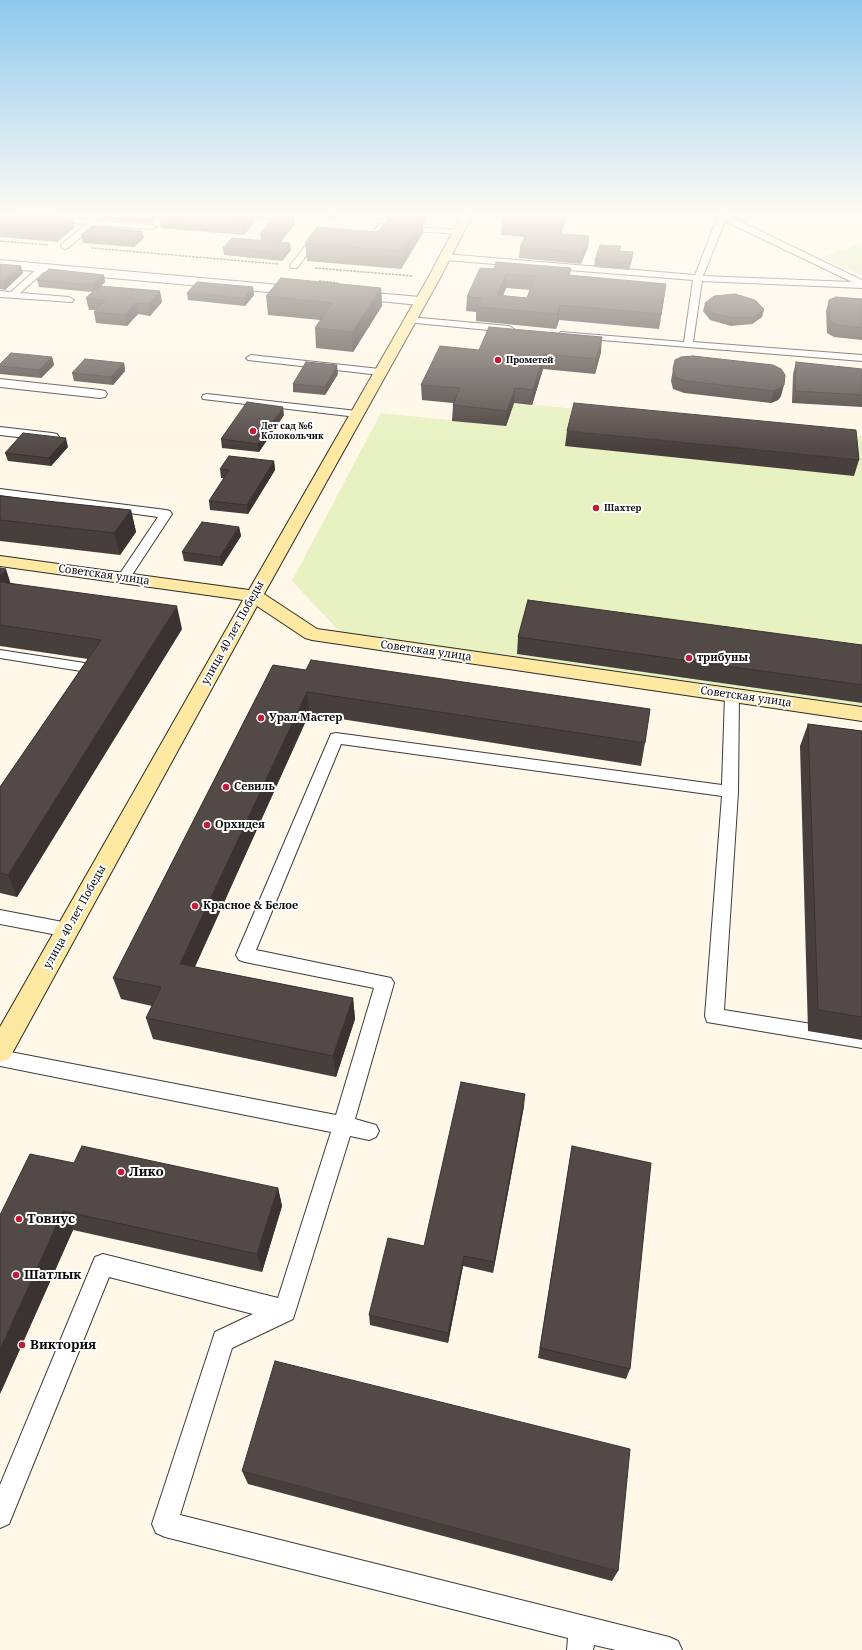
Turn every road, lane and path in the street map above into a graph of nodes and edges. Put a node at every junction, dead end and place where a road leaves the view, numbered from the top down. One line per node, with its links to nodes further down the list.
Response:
1 (425, 293): 7 (main road, улица 40 лет Победы)
2 (696, 293): 11 (lane)
3 (0, 294): 5 (lane)
4 (342, 294): 7 (street)
5 (13, 295): 6 (lane)
6 (69, 300)
7 (420, 301): 8 (main road, улица 40 лет Победы)
8 (409, 320): 9 (lane); 14 (main road, улица 40 лет Победы)
9 (521, 330)
10 (553, 333): 11 (lane)
11 (688, 345): 13 (lane)
12 (251, 358): 14 (lane)
13 (862, 358)
14 (380, 372): 18 (main road, улица 40 лет Победы)
15 (0, 383): 16 (street)
16 (100, 394)
17 (207, 397): 18 (lane)
18 (357, 414): 24 (main road, улица 40 лет Победы)
19 (0, 431): 20 (street)
20 (64, 438)
21 (0, 492): 23 (lane)
22 (0, 561): 23 (main road, Советская улица)
23 (123, 578): 24 (main road, Советская улица)
24 (254, 596): 27 (main road, Советская улица); 31 (main road, улица 40 лет Победы)
25 (0, 654): 26 (lane)
26 (73, 693)
27 (732, 695): 28 (main road, Советская улица); 29 (lane)
28 (862, 714)
29 (730, 792): 32 (lane); 35 (lane)
30 (0, 917): 31 (lane)
31 (68, 930): 33 (main road, улица 40 лет Победы)
32 (862, 1040)
33 (0, 1052)
34 (0, 1058): 35 (lane)
35 (342, 1125): 36 (lane); 37 (lane)
36 (369, 1132)
37 (285, 1311): 38 (lane); 39 (lane)
38 (0, 1515)
39 (581, 1639): 40 (lane)
40 (669, 1650)

